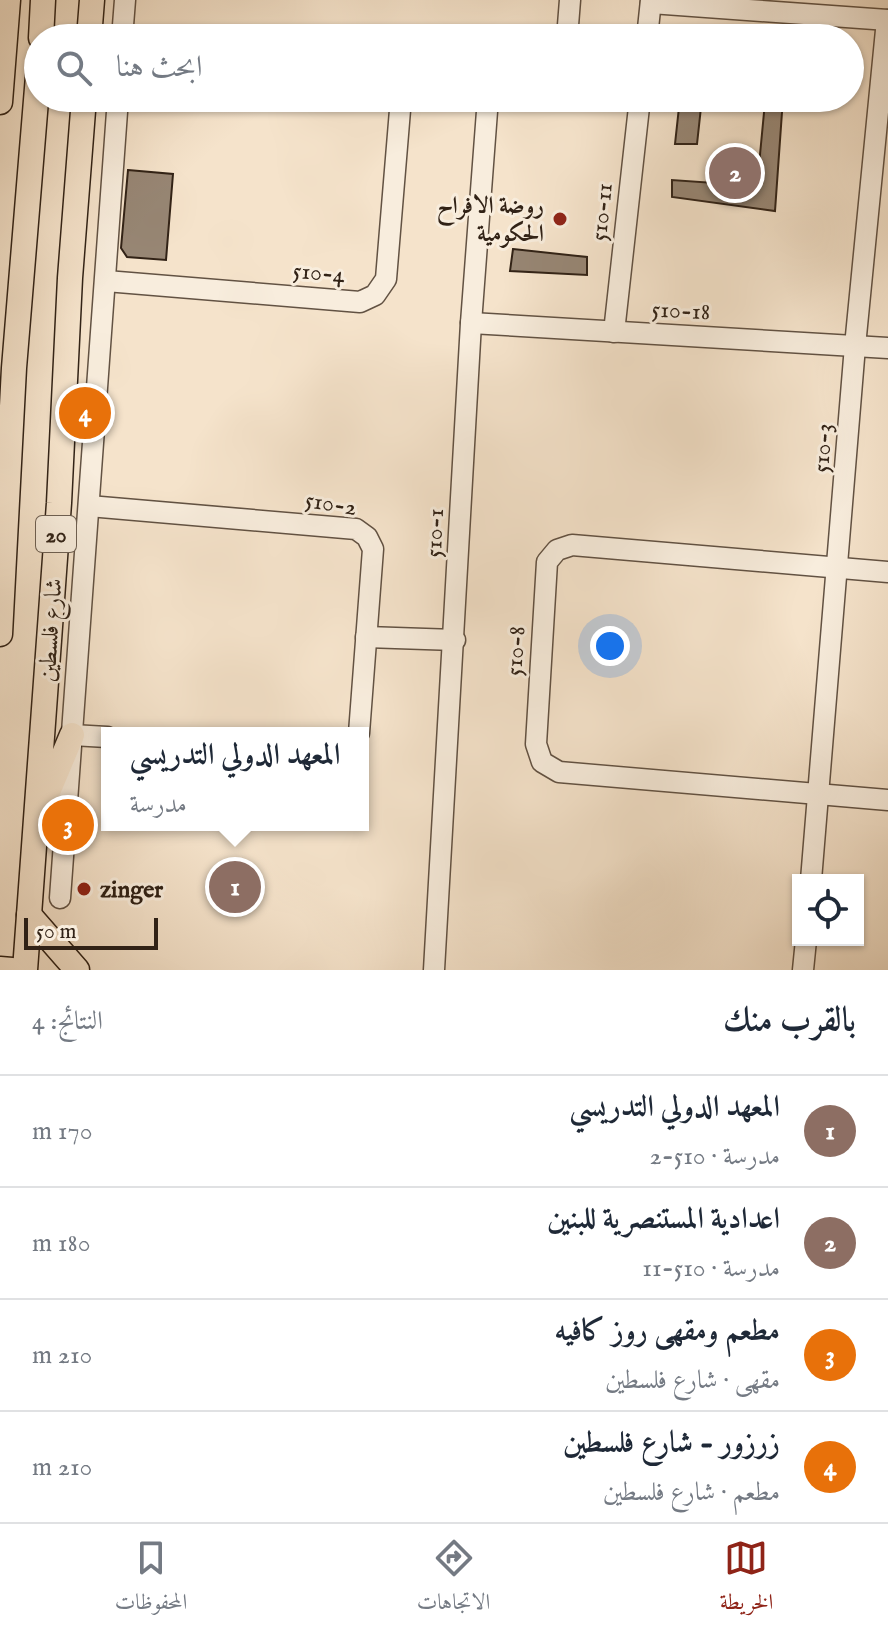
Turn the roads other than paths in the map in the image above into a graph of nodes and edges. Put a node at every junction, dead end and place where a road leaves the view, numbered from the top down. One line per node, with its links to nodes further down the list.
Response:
1 (8, 0): 13 (main road)
2 (43, 0): 8 (main road)
3 (92, 0): 9 (main road)
4 (125, 0): 10 (street)
5 (570, 0): 11 (street)
6 (651, 2): 7 (street); 12 (street)
7 (888, 20): 23 (street, 510-3)
8 (42, 24)
9 (90, 24)
10 (123, 24)
11 (568, 24)
12 (649, 24)
13 (0, 102)
14 (35, 112): 28 (main road, شارع فلسطين / 20)
15 (83, 112): 36 (main road, شارع فلسطين / 20)
16 (117, 112): 20 (street)
17 (400, 112): 20 (street, 510-4)
18 (487, 112): 21 (street, 510-1)
19 (638, 112): 22 (street, 510-11)
20 (106, 281): 25 (street)
21 (471, 323): 22 (street, 510-18); 30 (street, 510-1)
22 (614, 332): 23 (street, 510-18)
23 (855, 346): 24 (street, 510-18); 26 (street, 510-3)
24 (888, 348)
25 (89, 506): 29 (street, 510-2); 32 (street)
26 (839, 569): 27 (street); 34 (street, 510-3); 34 (street, 510-8)
27 (888, 572)
28 (0, 634)
29 (366, 637): 30 (street); 31 (street, 510-2)
30 (455, 640): 45 (street, 510-1)
31 (359, 727)
32 (72, 735): 33 (street); 36 (main road); 38 (street)
33 (101, 737)
34 (819, 793): 35 (street); 37 (street, 510-3)
35 (888, 800)
36 (36, 819): 39 (main road, شارع فلسطين / 20)
37 (812, 874)
38 (60, 898)
39 (29, 915): 43 (main road, شارع فلسطين / 20); 44 (main road)
40 (805, 946): 46 (street)
41 (0, 969): 42 (main road)
42 (12, 970)
43 (25, 970)
44 (77, 970)
45 (434, 970)
46 (803, 970)

